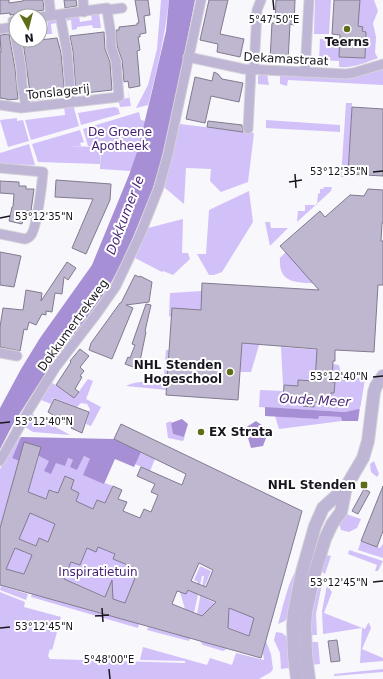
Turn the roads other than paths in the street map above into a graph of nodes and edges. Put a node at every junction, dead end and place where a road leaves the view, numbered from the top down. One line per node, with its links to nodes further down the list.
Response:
1 (49, 0): 9 (street)
2 (83, 0): 8 (street)
3 (201, 0): 12 (street, Dokkumertrekweg)
4 (261, 0): 14 (street)
5 (309, 0): 15 (street)
6 (122, 8): 7 (street)
7 (107, 10): 8 (street); 16 (street, Tonslagerij)
8 (84, 12): 9 (street)
9 (56, 15): 10 (street); 16 (street)
10 (48, 16)
11 (18, 48): 18 (street)
12 (188, 57): 14 (street, Dekamastraat); 25 (street, Dokkumertrekweg)
13 (383, 64): 15 (street, Dekamastraat)
14 (253, 70): 15 (street, Dekamastraat); 19 (street)
15 (305, 72)
16 (71, 101): 18 (street, Tonslagerij)
17 (0, 105): 18 (street, Tonslagerij)
18 (26, 107)
19 (248, 129)
20 (0, 168): 21 (street)
21 (0, 234)
22 (0, 352): 23 (street)
23 (17, 356)
24 (383, 376): 26 (street)
25 (0, 461)
26 (346, 487): 27 (street); 28 (street)
27 (302, 572): 28 (street); 29 (street)
28 (314, 576): 30 (street)
29 (297, 679)
30 (309, 679)

